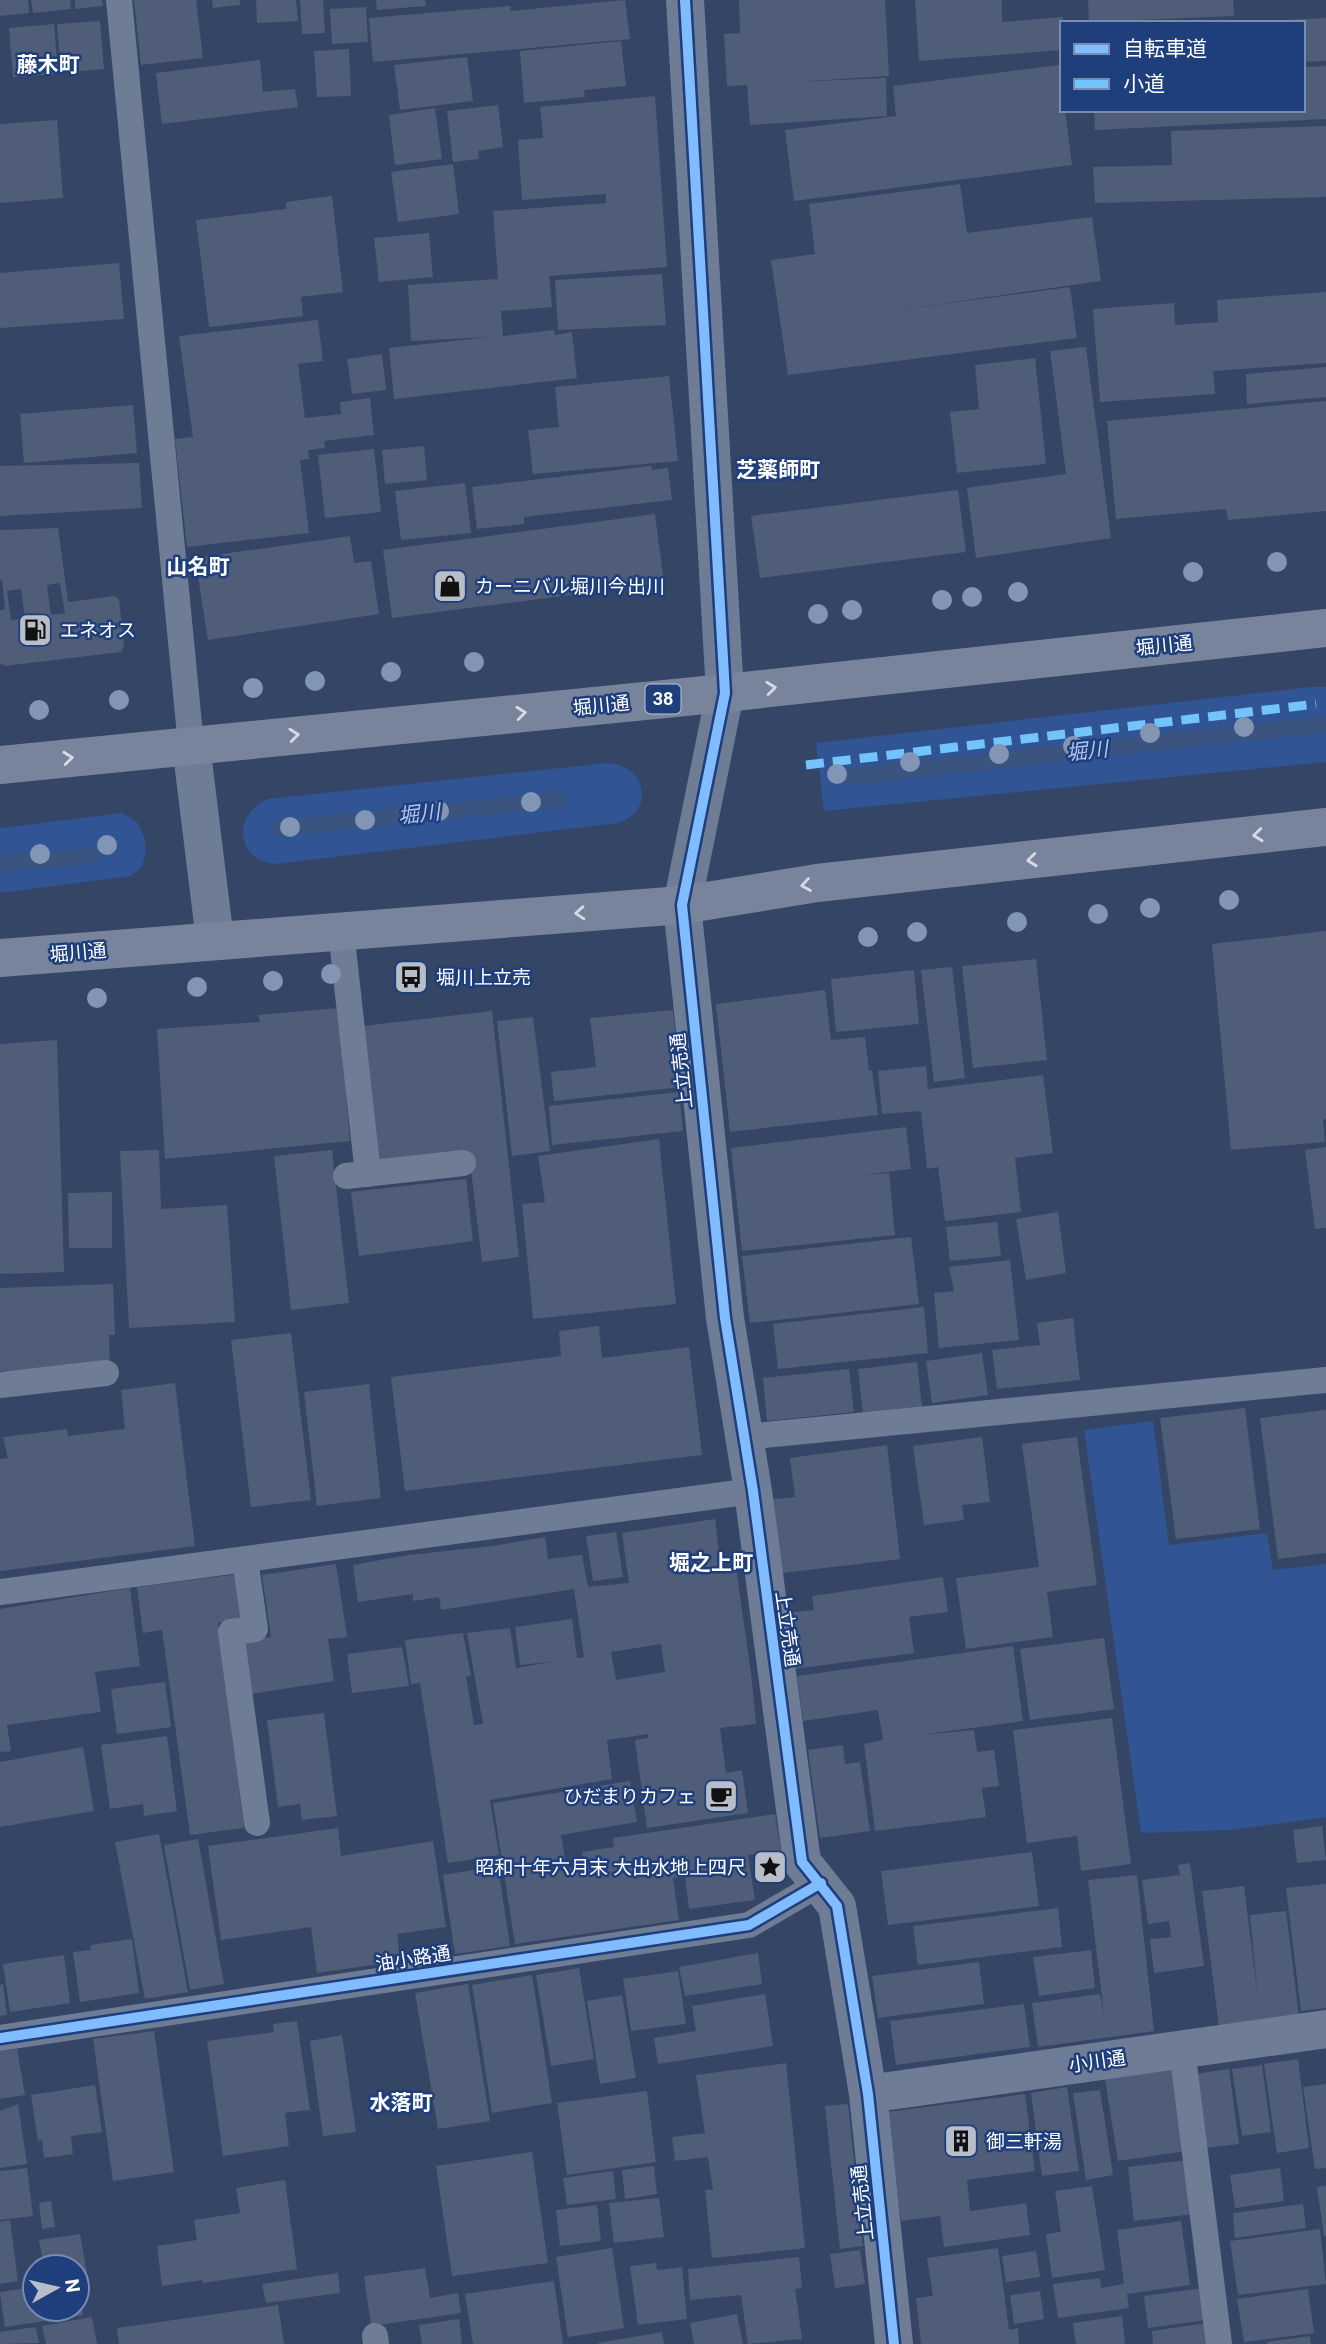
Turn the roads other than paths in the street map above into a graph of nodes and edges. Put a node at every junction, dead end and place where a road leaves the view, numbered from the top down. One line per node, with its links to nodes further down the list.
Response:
1 (119, 0): 5 (lane)
2 (685, 0): 4 (street, 上立売通)
3 (1326, 628): 4 (main road, 堀川通 / 38, one-way to 3)
4 (724, 693): 5 (main road, 堀川通 / 38, one-way to 4); 8 (street, 上立売通)
5 (191, 745): 6 (main road, 堀川通 / 38, one-way to 5); 10 (street)
6 (0, 765)
7 (1326, 827): 8 (main road, 堀川通, one-way to 8)
8 (682, 905): 9 (main road, 堀川通, one-way to 9); 16 (street, 上立売通)
9 (341, 931): 10 (main road, 堀川通); 12 (lane)
10 (215, 940): 11 (main road, 堀川通)
11 (0, 958)
12 (463, 1163)
13 (106, 1373): 15 (lane)
14 (1326, 1380): 16 (lane)
15 (0, 1385)
16 (744, 1437): 17 (street, 上立売通)
17 (753, 1491): 18 (lane); 21 (street, 上立売通)
18 (246, 1559): 19 (lane); 20 (lane)
19 (0, 1592)
20 (257, 1823)
21 (821, 1884): 23 (lane, 油小路通); 25 (street, 上立売通)
22 (1326, 2029): 24 (street, 小川通)
23 (0, 2038)
24 (1182, 2049): 25 (street, 小川通); 27 (lane)
25 (868, 2094): 26 (street, 上立売通)
26 (894, 2344)
27 (1219, 2344)

